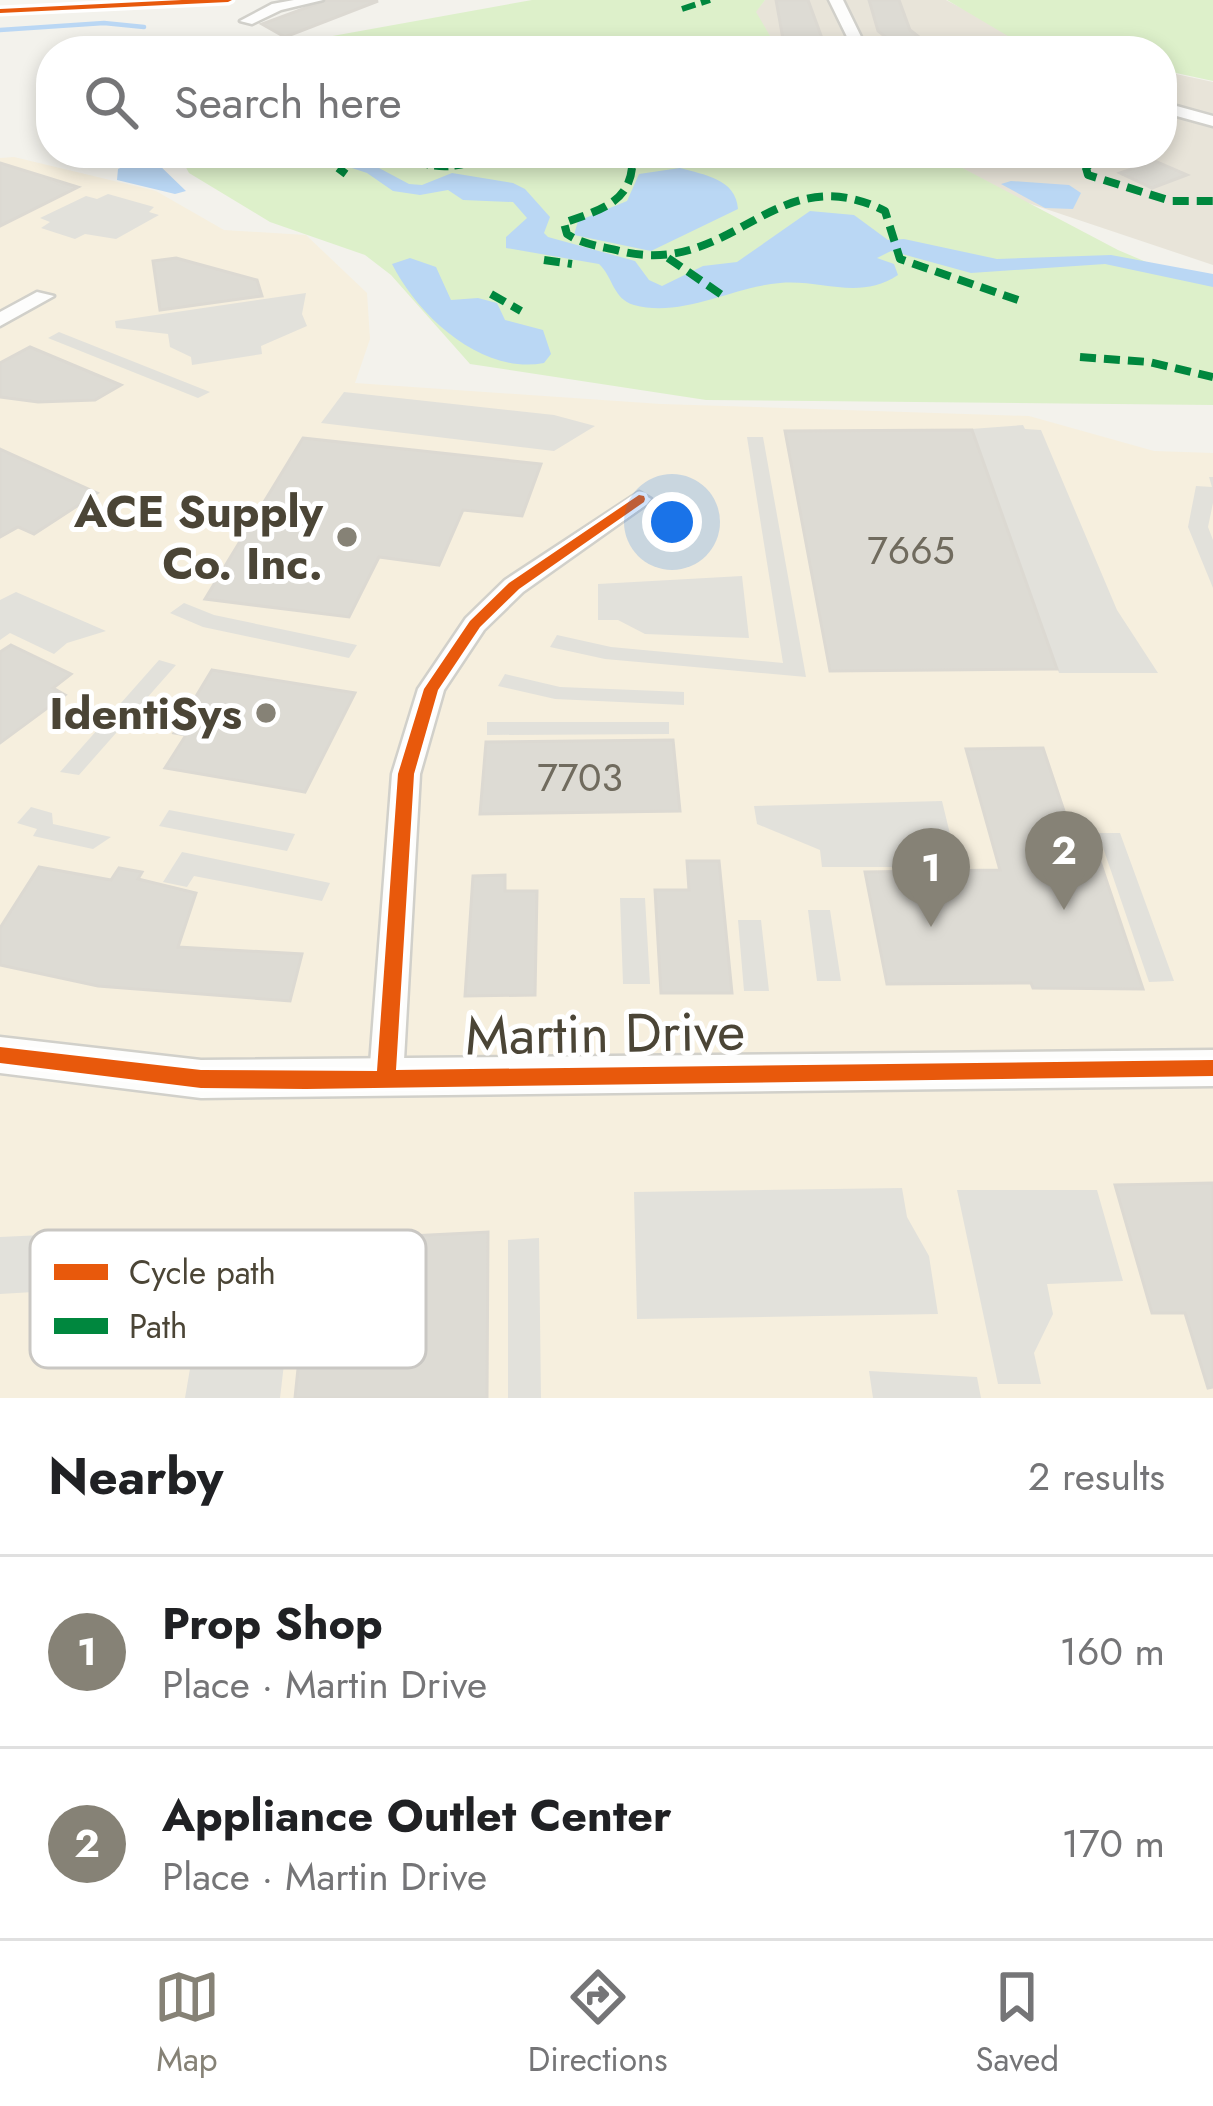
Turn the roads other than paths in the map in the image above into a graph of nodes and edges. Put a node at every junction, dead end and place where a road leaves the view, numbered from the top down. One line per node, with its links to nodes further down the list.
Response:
1 (100, 0): 4 (main road)
2 (316, 0): 5 (street)
3 (836, 0): 6 (street)
4 (0, 4)
5 (247, 21)
6 (854, 36)
7 (1177, 111): 8 (street)
8 (1213, 121)
9 (44, 296): 10 (street)
10 (0, 320)
11 (639, 499): 14 (street)
12 (0, 1055): 14 (street, Martin Drive)
13 (1213, 1068): 14 (street, Martin Drive)
14 (386, 1078)

